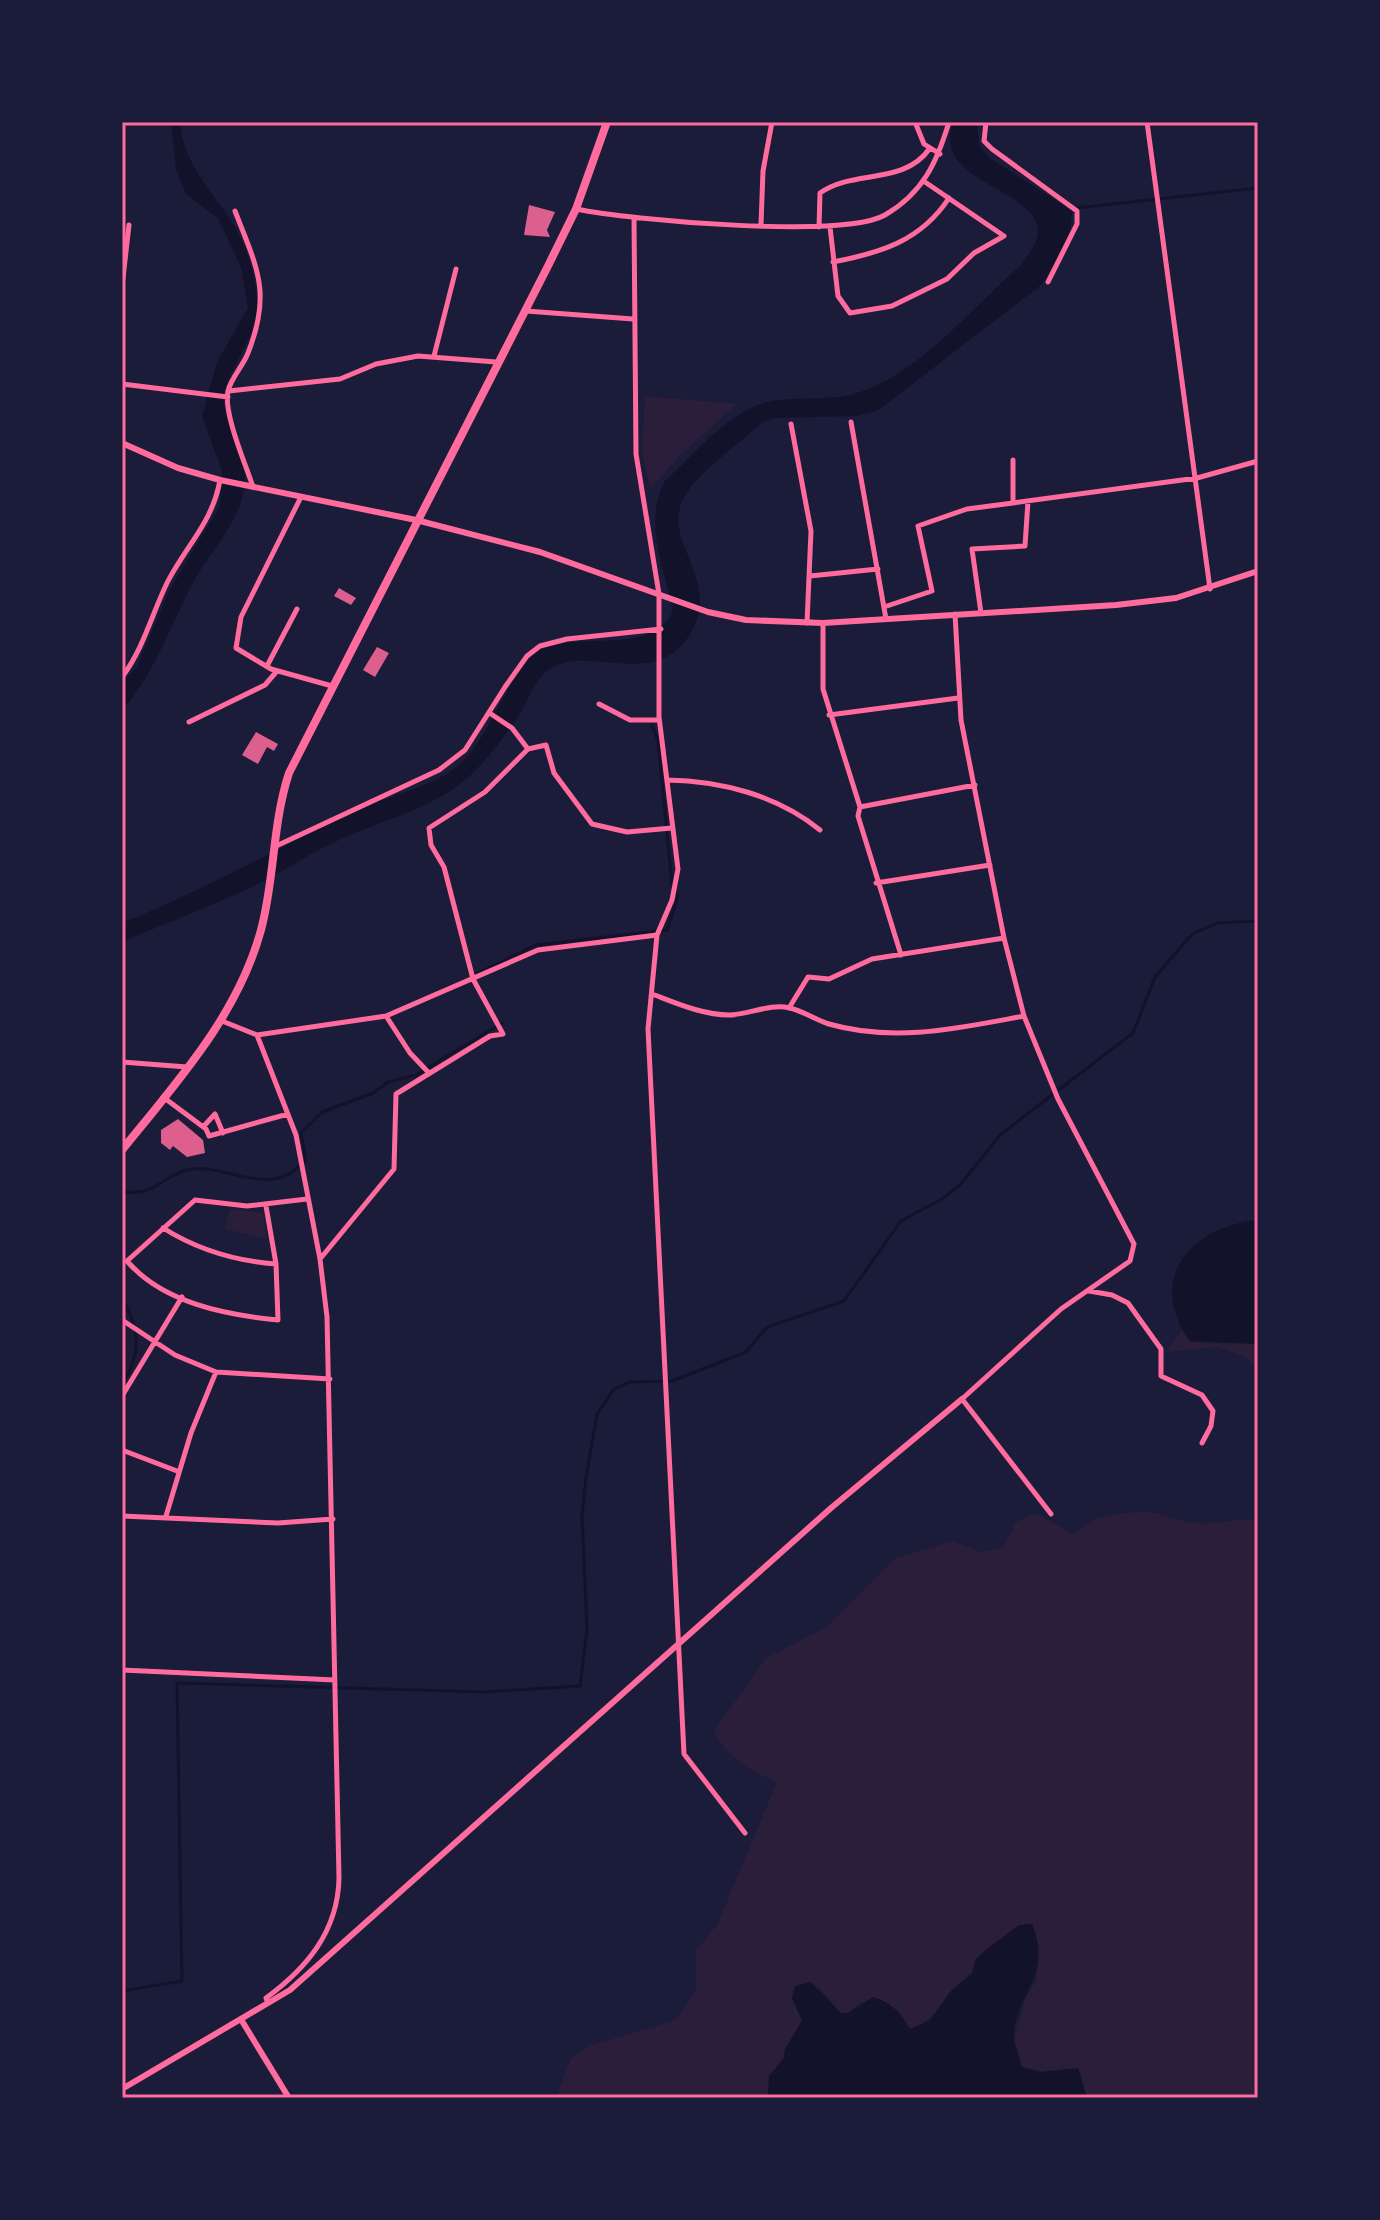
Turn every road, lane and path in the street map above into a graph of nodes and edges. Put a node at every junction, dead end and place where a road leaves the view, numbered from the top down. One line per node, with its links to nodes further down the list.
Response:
1 (607, 122): 11 (main road)
2 (772, 122): 14 (street)
3 (915, 122): 7 (street)
4 (949, 122): 8 (street)
5 (986, 122): 21 (street)
6 (1147, 122): 34 (street)
7 (930, 148): 8 (street); 16 (street)
8 (940, 154): 9 (street)
9 (925, 182): 10 (street); 17 (street)
10 (949, 198): 18 (street); 18 (street)
11 (576, 209): 13 (street); 23 (main road)
12 (235, 211): 28 (street)
13 (634, 218): 14 (street); 24 (street)
14 (761, 224): 16 (street)
15 (129, 225): 20 (street)
16 (819, 227): 17 (street)
17 (830, 227): 18 (street)
18 (833, 262)
19 (456, 269): 25 (street)
20 (122, 277): 22 (street)
21 (1048, 282)
22 (122, 287)
23 (525, 311): 24 (street); 26 (main road)
24 (633, 319): 45 (street)
25 (434, 356): 26 (street); 28 (street)
26 (496, 362): 40 (main road)
27 (122, 384): 28 (street)
28 (228, 394): 36 (street)
29 (851, 422): 41 (street)
30 (791, 424): 43 (street)
31 (122, 443): 35 (street)
32 (1013, 460): 39 (street)
33 (1258, 461): 34 (street)
34 (1197, 478): 38 (street); 44 (street)
35 (220, 481): 36 (street); 56 (street)
36 (249, 487): 37 (street)
37 (301, 497): 40 (street); 54 (street)
38 (1028, 501): 39 (street); 48 (street)
39 (1013, 503): 46 (street)
40 (416, 520): 45 (street); 57 (main road)
41 (878, 569): 43 (street); 46 (street)
42 (1258, 571): 44 (street)
43 (810, 576): 51 (street)
44 (1210, 589): 48 (street)
45 (659, 594): 51 (street); 53 (street)
46 (884, 607): 50 (street)
47 (297, 609): 54 (street)
48 (981, 613): 49 (street)
49 (955, 614): 50 (street); 58 (street)
50 (886, 619): 52 (street)
51 (807, 623): 52 (street)
52 (823, 623): 61 (street)
53 (661, 629): 60 (street); 62 (street)
54 (267, 666): 55 (street)
55 (277, 671): 57 (street); 63 (street)
56 (122, 677)
57 (332, 686): 70 (main road)
58 (958, 698): 61 (street); 66 (street)
59 (599, 704): 62 (street)
60 (491, 714): 64 (street); 70 (street)
61 (829, 715): 67 (street)
62 (659, 720): 65 (street)
63 (189, 722)
64 (528, 749): 68 (street); 76 (street)
65 (667, 780): 68 (street); 69 (street)
66 (975, 785): 67 (street); 71 (street)
67 (860, 807): 72 (street)
68 (672, 828): 73 (street)
69 (820, 830)
70 (272, 848): 81 (main road)
71 (990, 865): 72 (street); 74 (street)
72 (876, 883): 75 (street)
73 (657, 935): 76 (street); 77 (street)
74 (1004, 938): 75 (street); 80 (street)
75 (901, 955): 78 (street)
76 (473, 979): 79 (street); 85 (street)
77 (652, 994): 78 (street); 111 (street)
78 (789, 1008): 80 (street)
79 (386, 1016): 82 (street); 85 (street)
80 (1024, 1016): 96 (street)
81 (222, 1021): 82 (street); 84 (main road)
82 (257, 1035): 87 (street)
83 (122, 1062): 84 (street)
84 (187, 1067): 86 (main road)
85 (429, 1073): 94 (street)
86 (163, 1097): 88 (street); 90 (main road)
87 (288, 1114): 89 (street); 91 (street)
88 (203, 1127): 89 (street); 89 (street)
89 (223, 1134)
90 (122, 1150)
91 (307, 1199): 92 (street); 94 (street)
92 (266, 1206): 93 (street); 95 (street)
93 (163, 1228): 95 (street); 97 (street)
94 (320, 1259): 101 (street)
95 (276, 1264): 97 (street)
96 (1088, 1291): 103 (street); 104 (street)
97 (182, 1297): 99 (street)
98 (122, 1320): 99 (street)
99 (156, 1344): 100 (street); 102 (street)
100 (216, 1372): 101 (street); 106 (street)
101 (330, 1379): 110 (street)
102 (122, 1396)
103 (962, 1399): 107 (street); 111 (street)
104 (1202, 1443)
105 (122, 1450): 106 (street)
106 (178, 1471): 109 (street)
107 (1051, 1514)
108 (122, 1516): 109 (street)
109 (166, 1516): 110 (street)
110 (333, 1519): 113 (street)
111 (678, 1646): 114 (street); 115 (street)
112 (122, 1670): 113 (street)
113 (335, 1680): 115 (street)
114 (745, 1833)
115 (268, 2003): 116 (street)
116 (242, 2021): 117 (street); 118 (street)
117 (122, 2089)
118 (289, 2098)

